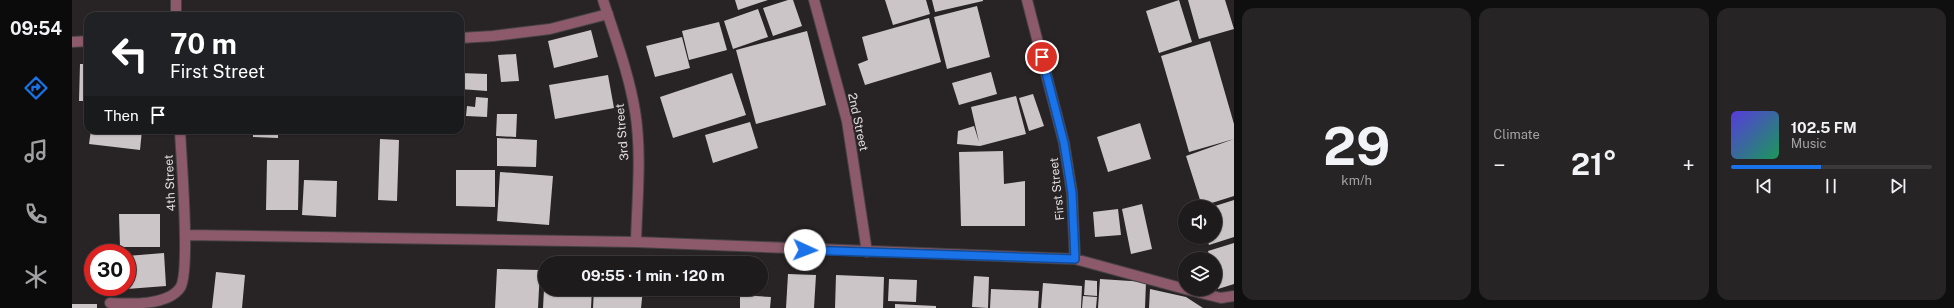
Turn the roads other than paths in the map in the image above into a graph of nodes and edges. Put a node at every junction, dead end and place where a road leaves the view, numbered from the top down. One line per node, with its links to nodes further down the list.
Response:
1 (176, 0): 5 (street)
2 (603, 0): 6 (street, 3rd Street)
3 (814, 0): 13 (street, 2nd Street)
4 (1027, 0): 14 (street, First Street)
5 (176, 12)
6 (608, 14): 7 (street); 12 (street, 3rd Street)
7 (464, 38)
8 (84, 41): 9 (street)
9 (72, 42)
10 (180, 134): 11 (street, 4th Street)
11 (185, 235): 12 (street); 18 (street, 4th Street)
12 (636, 242): 13 (street)
13 (867, 252): 14 (street)
14 (1075, 259): 15 (street)
15 (1178, 287)
16 (1213, 296): 17 (street)
17 (1234, 296)
18 (110, 303)

